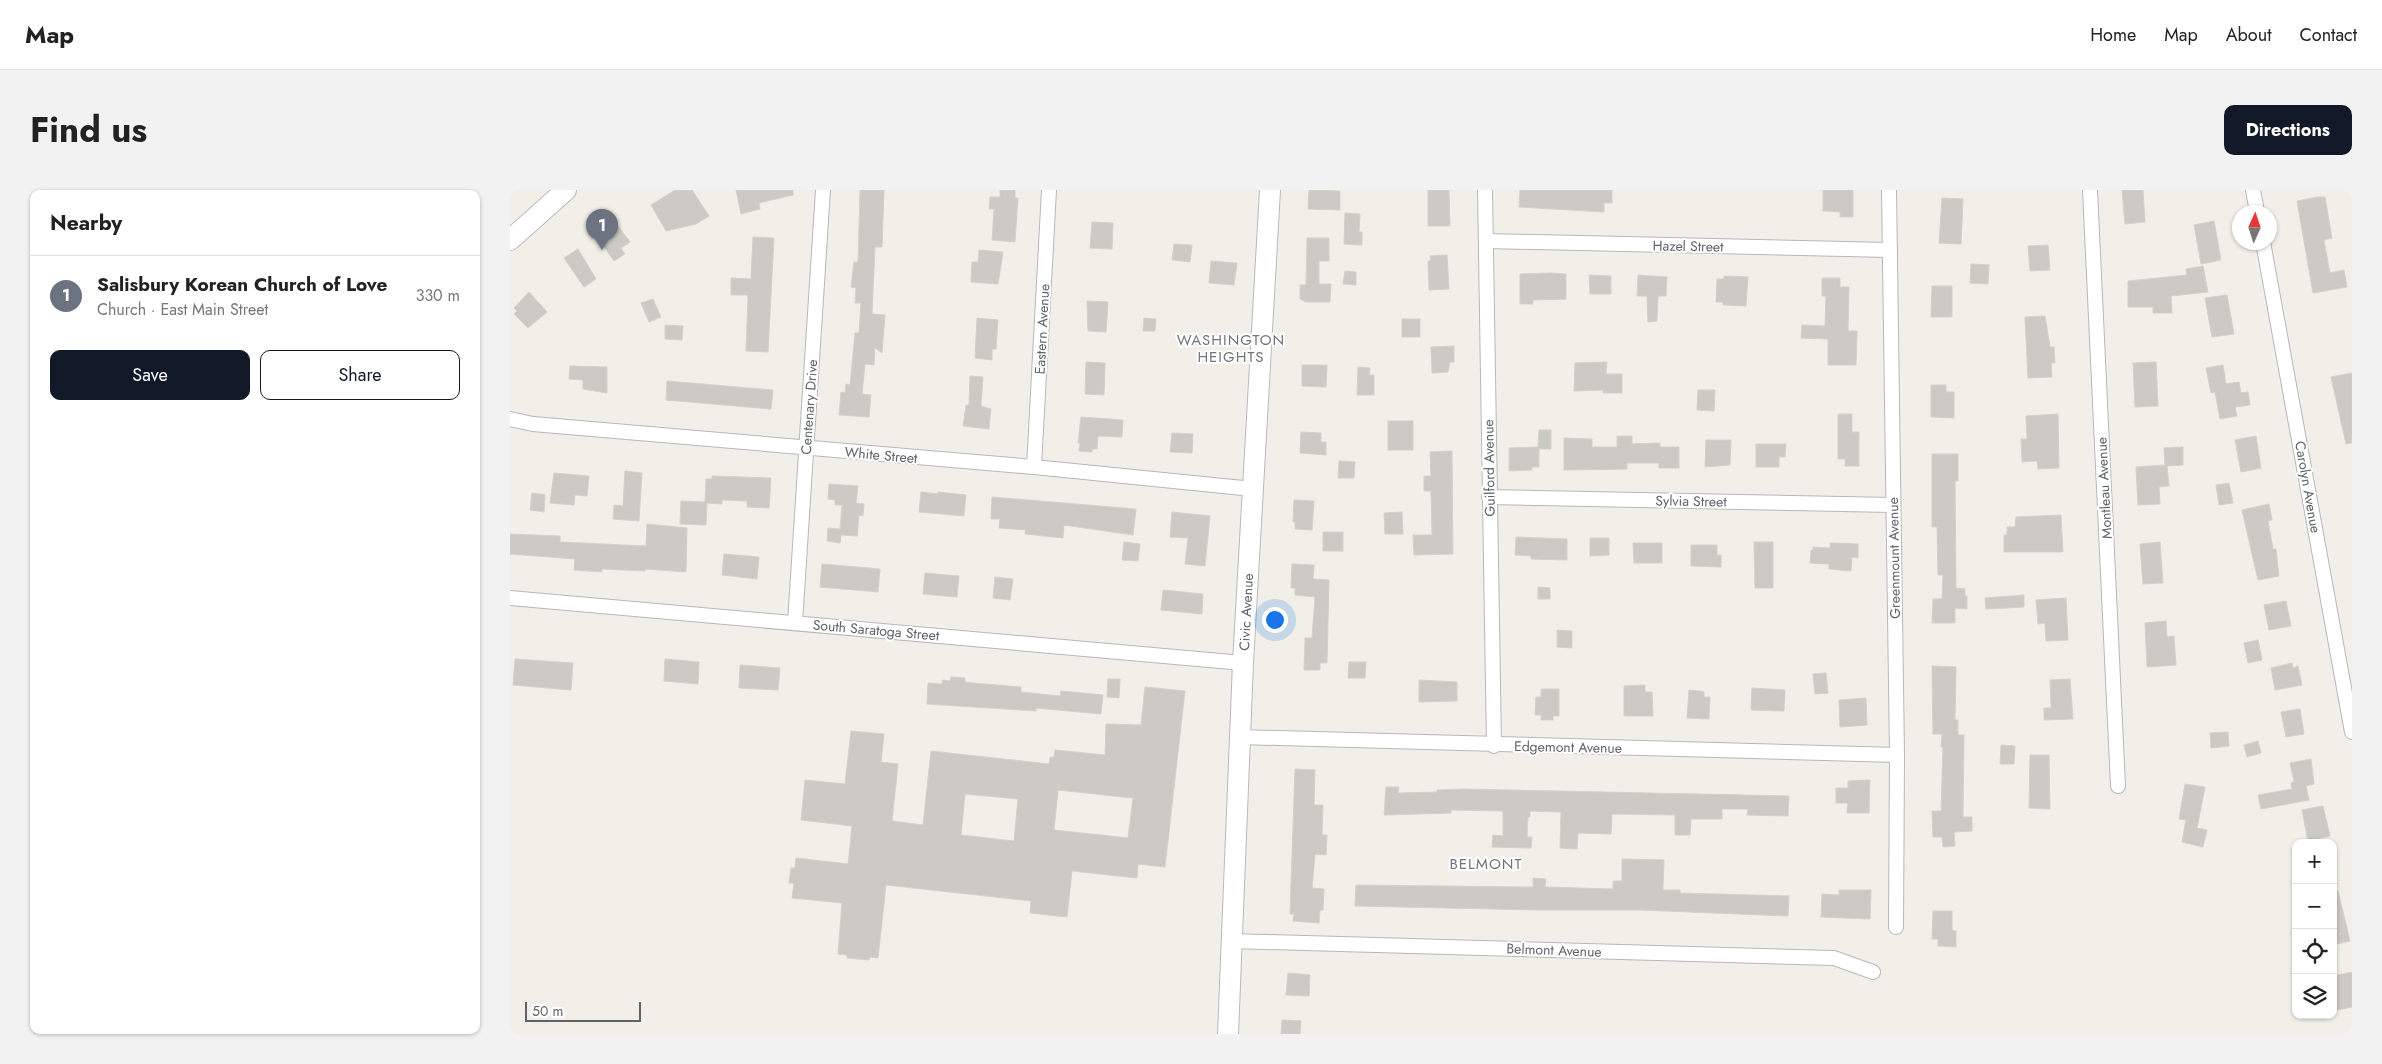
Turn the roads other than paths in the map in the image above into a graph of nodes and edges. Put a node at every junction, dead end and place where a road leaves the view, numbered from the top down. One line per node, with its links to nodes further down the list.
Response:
1 (566, 190): 10 (street)
2 (822, 190): 15 (street, Centenary Drive)
3 (1049, 190): 16 (street, Eastern Avenue)
4 (1270, 190): 17 (street, Civic Avenue)
5 (1485, 190): 11 (street, Guilford Avenue)
6 (1889, 190): 12 (street, Greenmount Avenue)
7 (2090, 190): 27 (street, Montleau Avenue)
8 (2253, 190): 9 (street)
9 (2256, 205)
10 (510, 240)
11 (1486, 241): 12 (street, Hazel Street); 18 (street, Guilford Avenue)
12 (1890, 250): 19 (street, Greenmount Avenue)
13 (2264, 250): 23 (street, Carolyn Avenue)
14 (510, 419): 15 (street, White Street)
15 (806, 449): 16 (street, White Street); 21 (street, Centenary Drive)
16 (1034, 467): 17 (street, White Street)
17 (1253, 489): 22 (street, Civic Avenue)
18 (1489, 497): 19 (street, Sylvia Street); 25 (street, Guilford Avenue)
19 (1894, 505): 26 (street, Greenmount Avenue)
20 (510, 598): 21 (street, South Saratoga Street)
21 (795, 623): 22 (street, South Saratoga Street)
22 (1243, 663): 24 (street, Civic Avenue)
23 (2352, 732)
24 (1239, 737): 25 (street, Edgemont Avenue); 29 (street, Civic Avenue)
25 (1494, 746): 26 (street, Edgemont Avenue)
26 (1897, 755): 28 (street, Greenmount Avenue)
27 (2118, 786)
28 (1896, 927)
29 (1231, 940): 30 (street, Belmont Avenue); 31 (street, Civic Avenue)
30 (1873, 972)
31 (1228, 1034)

